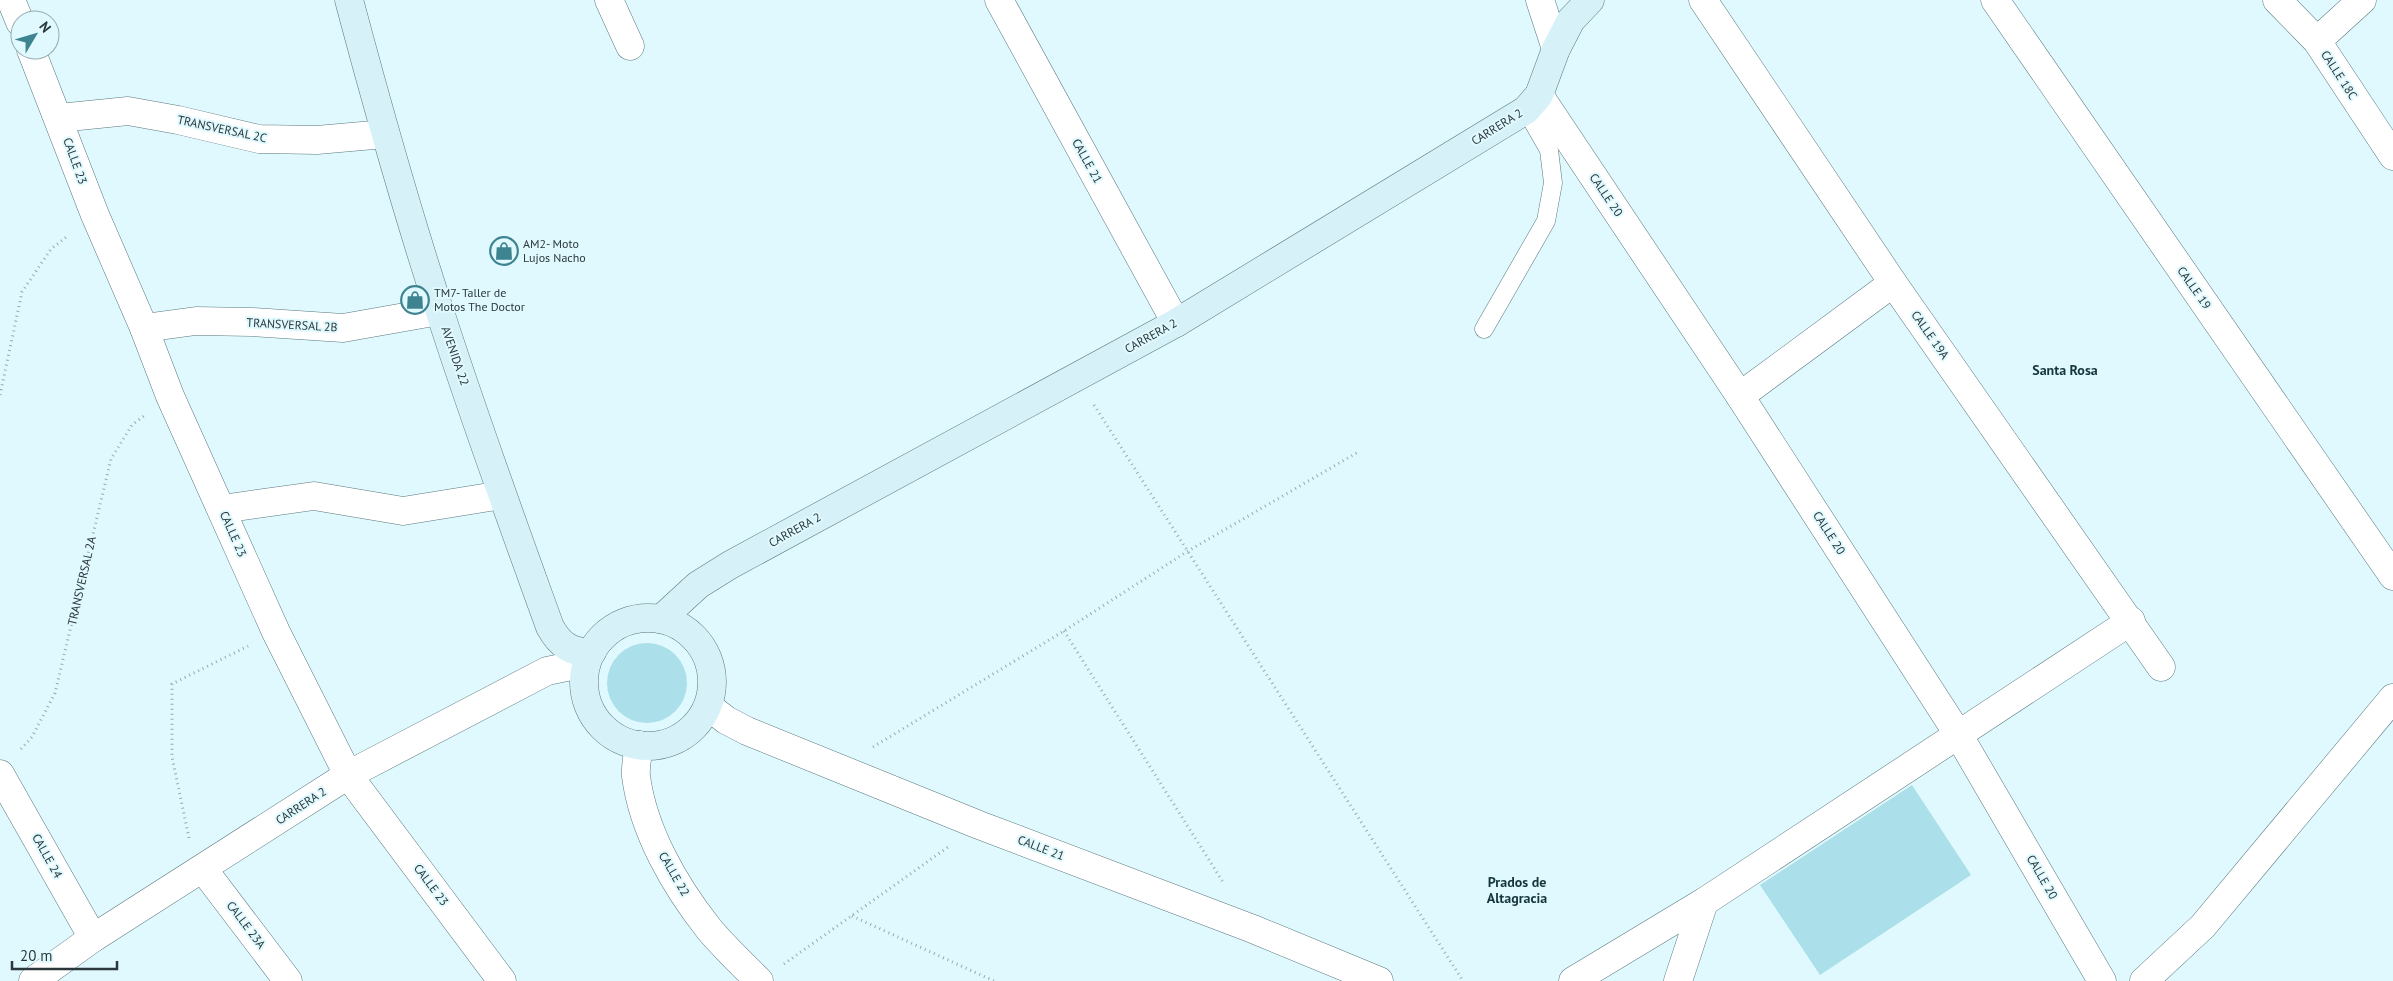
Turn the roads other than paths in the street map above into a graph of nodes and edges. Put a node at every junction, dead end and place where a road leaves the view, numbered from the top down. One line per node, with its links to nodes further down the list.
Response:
1 (349, 0): 16 (street, AVENIDA 22)
2 (609, 0): 11 (street)
3 (999, 0): 20 (street, CALLE 21)
4 (1540, 0): 12 (street)
5 (1590, 0): 12 (street)
6 (1703, 0): 18 (street, CALLE 19A)
7 (1995, 0): 26 (street, CALLE 19)
8 (2277, 0): 10 (street, CALLE 18C)
9 (2362, 0): 10 (street)
10 (2317, 41): 17 (street, CALLE 18C)
11 (630, 46)
12 (1556, 49): 14 (street)
13 (35, 60): 15 (street, CALLE 23)
14 (1532, 102): 20 (street, CARRERA 2); 22 (lane); 23 (street, CALLE 20)
15 (59, 118): 16 (street, TRANSVERSAL 2C); 21 (street, CALLE 23)
16 (385, 134): 19 (street, AVENIDA 22)
17 (2393, 156)
18 (1893, 283): 23 (street); 28 (street, CALLE 19A)
19 (440, 311): 21 (street, TRANSVERSAL 2B); 24 (street, AVENIDA 22)
20 (1176, 323): 27 (street, CARRERA 2)
21 (144, 328): 25 (street, CALLE 23)
22 (1484, 329)
23 (1740, 396): 33 (street, CALLE 20)
24 (502, 495): 25 (street); 29 (street, AVENIDA 22)
25 (222, 509): 36 (street, CALLE 23)
26 (2393, 576)
27 (661, 619): 29 (street); 32 (street)
28 (2131, 621): 30 (street, CALLE 19A); 33 (street)
29 (589, 658): 34 (street); 36 (street, CARRERA 2)
30 (2161, 666)
31 (2393, 698): 49 (street)
32 (708, 706): 34 (street); 45 (street, CALLE 21)
33 (1958, 734): 38 (street); 48 (street, CALLE 20)
34 (639, 745): 44 (street, CALLE 22)
35 (0, 774): 39 (street, CALLE 24)
36 (348, 775): 37 (street, CARRERA 2); 43 (street, CALLE 23)
37 (203, 869): 39 (street, CARRERA 2); 42 (street, CALLE 23A)
38 (1704, 902): 46 (street); 47 (street)
39 (93, 938): 40 (street, CARRERA 2)
40 (69, 971): 41 (street, CARRERA 2)
41 (33, 981)
42 (288, 981)
43 (502, 981)
44 (759, 981)
45 (1379, 981)
46 (1573, 981)
47 (1678, 981)
48 (2102, 981)
49 (2144, 981)

